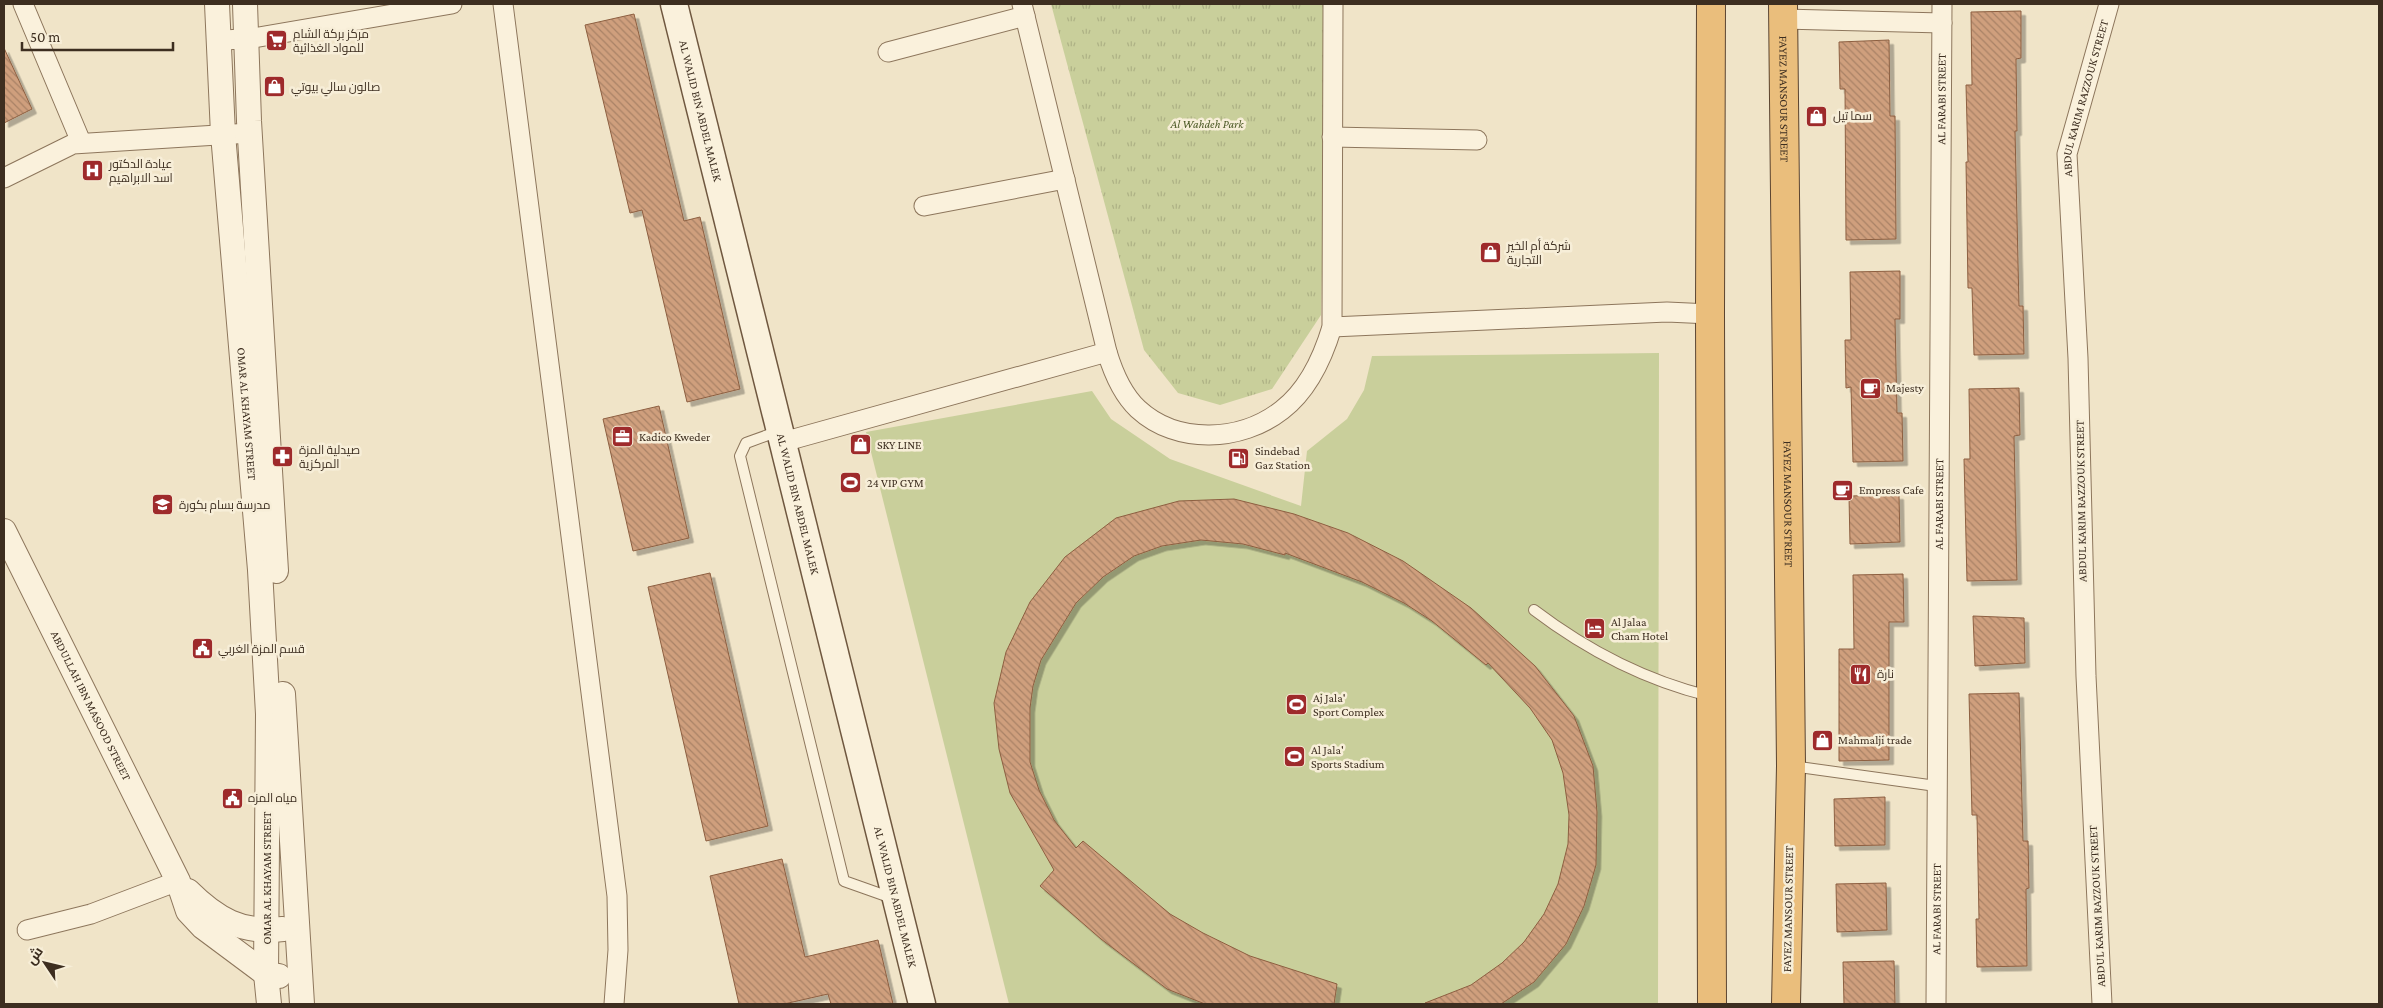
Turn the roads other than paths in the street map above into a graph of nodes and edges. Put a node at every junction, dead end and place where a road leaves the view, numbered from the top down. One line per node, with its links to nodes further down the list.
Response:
1 (23, 4): 21 (street)
2 (218, 4): 15 (street, OMAR AL KHAYAM STREET)
3 (245, 4): 14 (street, OMAR AL KHAYAM STREET)
4 (452, 4): 14 (street)
5 (503, 4): 45 (street)
6 (674, 4): 28 (main road, AL WALID BIN ABDEL MALEK)
7 (1333, 4): 19 (street)
8 (1711, 4): 25 (highway)
9 (1942, 4): 13 (street, AL FARABI STREET)
10 (2109, 4): 50 (street, ABDUL KARIM RAZZOUK STREET)
11 (1024, 10): 16 (street); 23 (street)
12 (1783, 11): 13 (street); 32 (highway, FAYEZ MANSOUR STREET)
13 (1942, 23): 33 (street, AL FARABI STREET)
14 (246, 39): 15 (street); 17 (street, OMAR AL KHAYAM STREET)
15 (220, 40): 18 (street, OMAR AL KHAYAM STREET)
16 (888, 52)
17 (250, 133): 18 (street); 34 (street, OMAR AL KHAYAM STREET)
18 (223, 134): 21 (street); 35 (street, OMAR AL KHAYAM STREET)
19 (1332, 137): 20 (street); 26 (street)
20 (1477, 140)
21 (81, 142): 22 (street)
22 (4, 178)
23 (1065, 179): 24 (street); 27 (street)
24 (924, 206)
25 (1710, 314): 26 (street); 31 (highway)
26 (1332, 327): 27 (street)
27 (1107, 352): 28 (street)
28 (781, 436): 37 (main road, AL WALID BIN ABDEL MALEK); 37 (lane)
29 (4, 531): 36 (street, ABDULLAH IBN MASOOD STREET)
30 (1534, 610): 31 (lane)
31 (1712, 697): 47 (highway)
32 (1791, 766): 33 (lane); 48 (highway, FAYEZ MANSOUR STREET)
33 (1936, 786): 49 (street, AL FARABI STREET)
34 (293, 862): 35 (street); 38 (street, OMAR AL KHAYAM STREET)
35 (267, 864): 40 (street, OMAR AL KHAYAM STREET)
36 (178, 881): 39 (street); 40 (street, ABDULLAH IBN MASOOD STREET); 41 (street, ABDULLAH IBN MASOOD STREET)
37 (896, 899): 46 (main road, AL WALID BIN ABDEL MALEK)
38 (297, 927): 40 (street, ABDULLAH IBN MASOOD STREET); 42 (street, OMAR AL KHAYAM STREET)
39 (26, 930)
40 (266, 931): 41 (street, OMAR AL KHAYAM STREET)
41 (266, 974): 42 (street, ABDULLAH IBN MASOOD STREET); 43 (street, OMAR AL KHAYAM STREET)
42 (300, 979): 44 (street, OMAR AL KHAYAM STREET)
43 (269, 1004)
44 (302, 1004)
45 (614, 1004)
46 (922, 1004)
47 (1712, 1004)
48 (1786, 1004)
49 (1936, 1004)
50 (2102, 1004)

